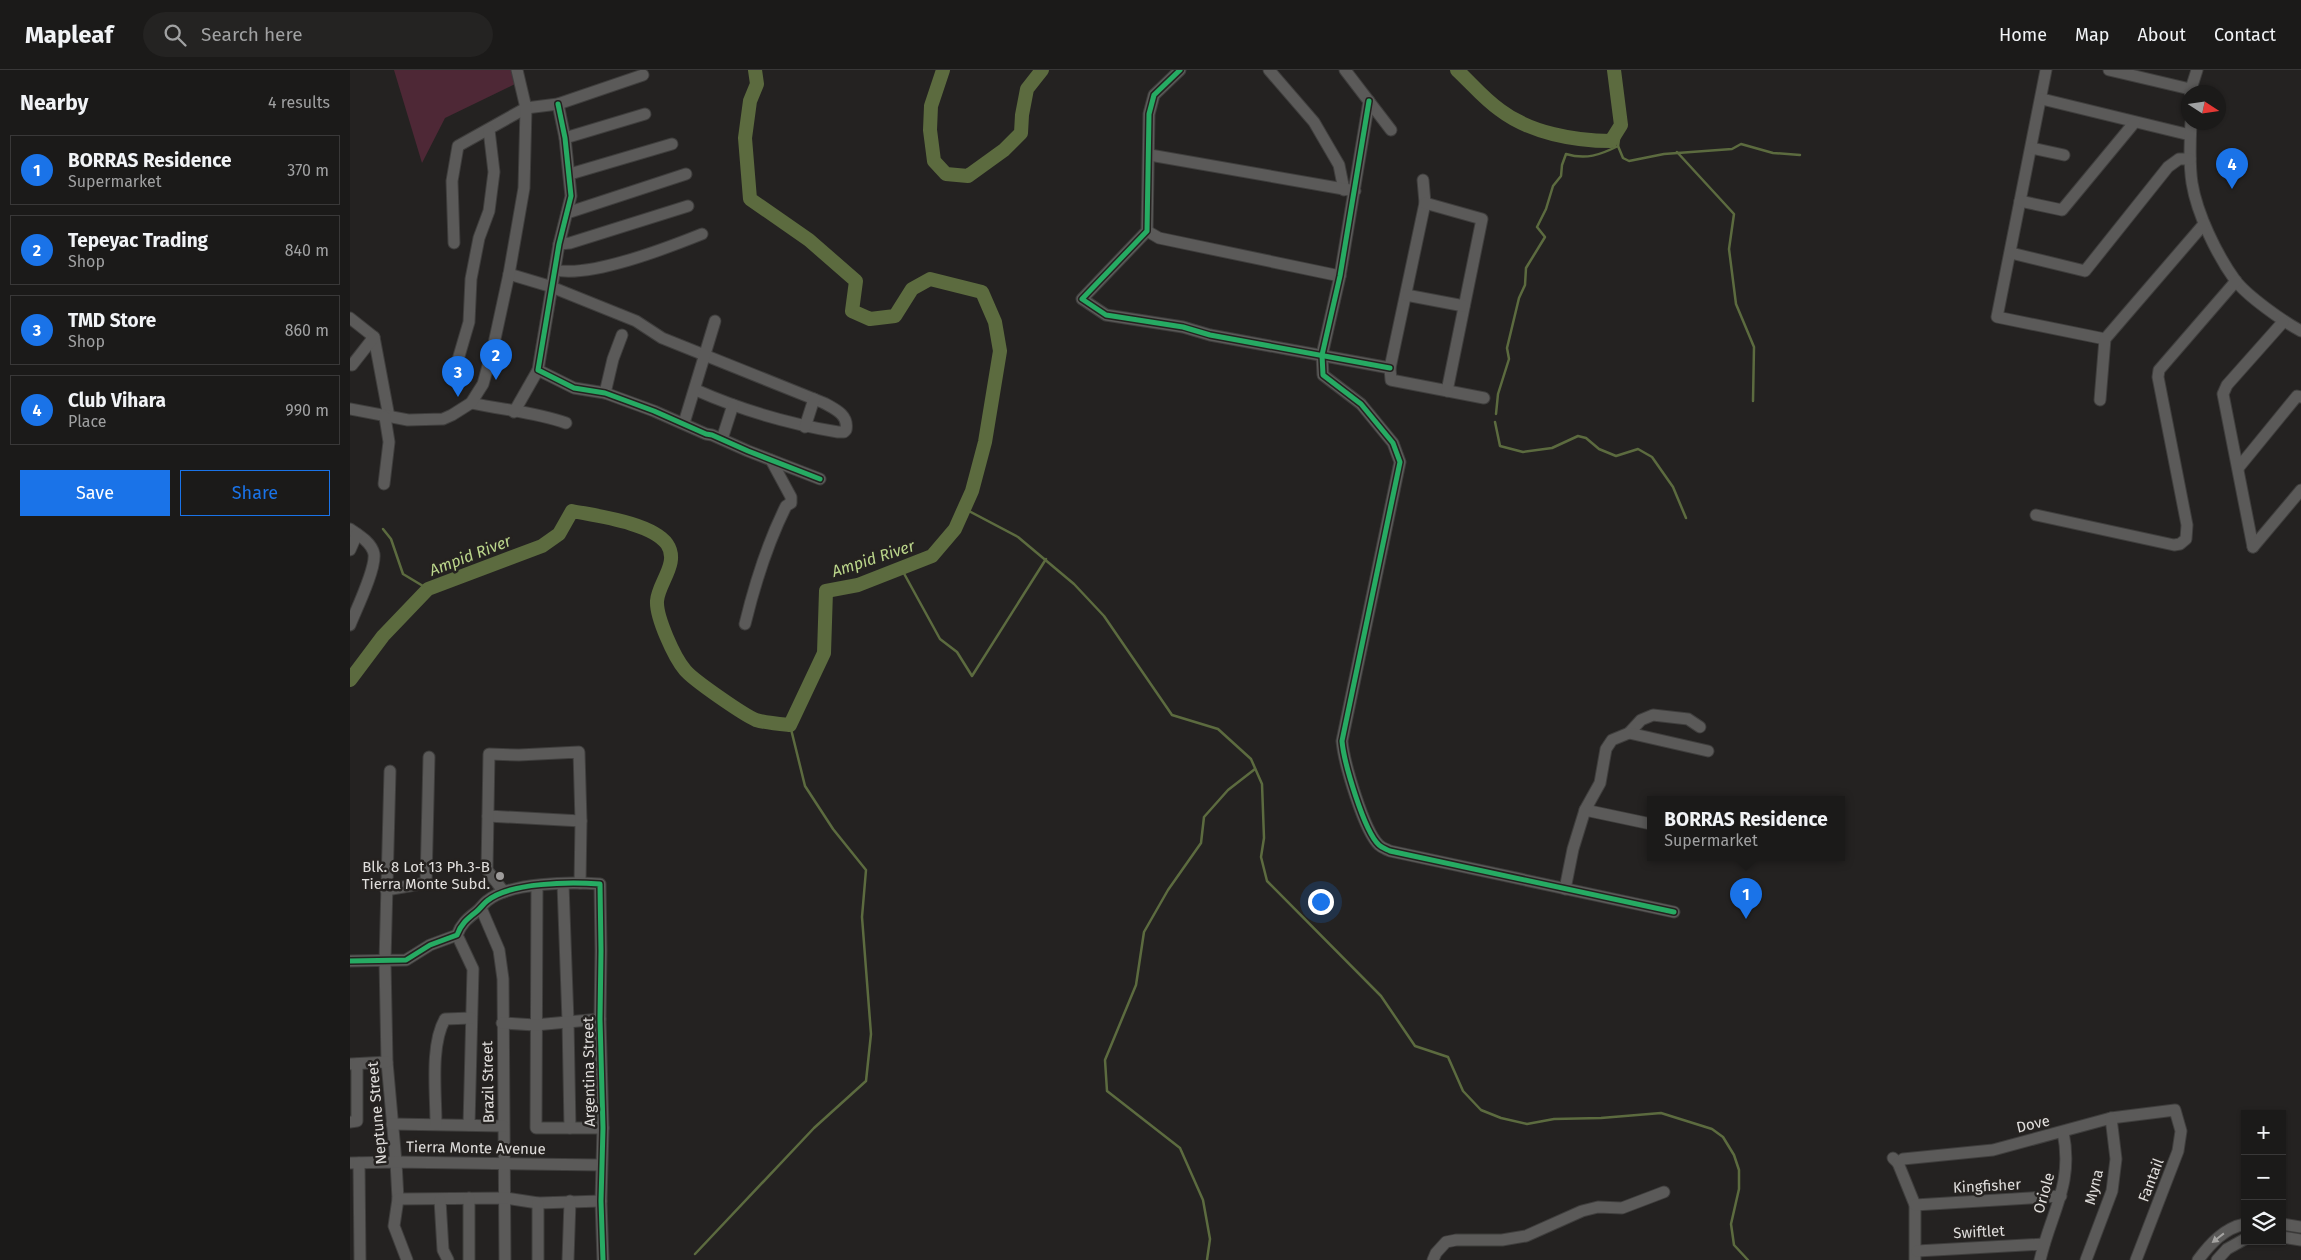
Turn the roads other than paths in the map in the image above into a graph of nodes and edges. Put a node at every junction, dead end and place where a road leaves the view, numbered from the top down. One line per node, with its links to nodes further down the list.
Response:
1 (517, 70): 14 (street)
2 (1180, 70): 24 (street)
3 (1269, 70): 30 (street)
4 (1346, 70): 12 (street)
5 (2046, 70): 11 (street)
6 (2109, 70): 10 (street)
7 (2197, 70): 9 (street)
8 (643, 75): 13 (street)
9 (2192, 85)
10 (2181, 89)
11 (2042, 99): 16 (street); 23 (street)
12 (1369, 101): 18 (street); 30 (street)
13 (558, 104): 14 (street); 21 (street)
14 (526, 108): 17 (street); 42 (street)
15 (645, 114): 21 (street)
16 (2134, 123): 20 (street); 31 (street)
17 (489, 130): 38 (street); 57 (street)
18 (1391, 130)
19 (2190, 130): 20 (street)
20 (2190, 135): 26 (street)
21 (565, 138): 27 (street)
22 (672, 144): 27 (street)
23 (2032, 148): 25 (street); 31 (street)
24 (1150, 154): 30 (street); 36 (street)
25 (2064, 155)
26 (2190, 158): 35 (street); 40 (street)
27 (570, 174): 34 (street)
28 (686, 174): 34 (street)
29 (1423, 180): 32 (street)
30 (1350, 191): 43 (street)
31 (2020, 202): 40 (street)
32 (1425, 203): 46 (street); 47 (street)
33 (688, 206): 39 (street)
34 (567, 212): 39 (street)
35 (2204, 224): 44 (street); 54 (street)
36 (1147, 230): 43 (street); 55 (street)
37 (702, 234): 41 (street)
38 (454, 243)
39 (558, 244): 41 (street)
40 (2011, 253): 54 (street)
41 (555, 270): 45 (street)
42 (509, 274): 45 (street); 68 (street)
43 (1340, 276): 55 (street)
44 (2236, 281): 50 (street); 82 (street)
45 (552, 288): 56 (street); 60 (street)
46 (1406, 295): 47 (street); 59 (street)
47 (1464, 306): 62 (street)
48 (350, 318): 53 (street)
49 (715, 321): 56 (street)
50 (2283, 322): 51 (street); 78 (street)
51 (2301, 332)
52 (622, 335): 63 (street)
53 (374, 337): 58 (street); 72 (street)
54 (2105, 339): 67 (street)
55 (1322, 355): 59 (street); 100 (street)
56 (706, 356): 61 (street); 66 (street)
57 (457, 362)
58 (352, 365)
59 (1390, 368): 62 (street)
60 (538, 370): 63 (street); 71 (street)
61 (696, 390): 69 (street); 74 (street)
62 (1447, 391): 65 (street)
63 (605, 393): 74 (street)
64 (2301, 396): 78 (street)
65 (1484, 398)
66 (814, 399): 75 (street); 75 (street)
67 (2100, 400)
68 (471, 403): 71 (street); 72 (street)
69 (734, 405): 75 (street); 76 (street)
70 (350, 408): 72 (street)
71 (514, 412): 73 (street)
72 (387, 417): 80 (street)
73 (566, 424)
74 (684, 424): 76 (street)
75 (805, 426)
76 (722, 439): 77 (street)
77 (771, 460): 79 (street); 86 (street)
78 (2239, 468): 81 (street)
79 (820, 479)
80 (384, 484)
81 (2301, 490)
82 (2036, 515)
83 (354, 531): 84 (street); 85 (street)
84 (350, 550)
85 (353, 611): 87 (street)
86 (745, 624)
87 (350, 625)
88 (1700, 727): 89 (street)
89 (1629, 733): 90 (street); 93 (street)
90 (1708, 751)
91 (429, 757): 101 (street)
92 (390, 771): 101 (street, Neptune Street)
93 (1585, 810): 96 (street); 100 (street)
94 (488, 816): 95 (street); 95 (street); 102 (street)
95 (581, 821): 97 (street)
96 (1647, 823)
97 (580, 883): 98 (street); 109 (street, Argentina Street)
98 (563, 884): 99 (street); 110 (street)
99 (537, 886): 102 (street); 112 (street)
100 (1566, 889): 104 (street)
101 (386, 890): 107 (street, Neptune Street)
102 (504, 892): 103 (street)
103 (481, 908): 105 (street); 111 (street, Brazil Street)
104 (1674, 912)
105 (457, 935): 107 (street); 108 (street)
106 (350, 961): 107 (street)
107 (385, 961): 113 (street, Neptune Street)
108 (471, 1018): 119 (street); 120 (street)
109 (600, 1019): 110 (street); 123 (street, Argentina Street)
110 (568, 1021): 112 (street); 122 (street)
111 (502, 1023): 112 (street); 121 (street, Brazil Street)
112 (536, 1025): 122 (street)
113 (387, 1062): 114 (street); 118 (street, Neptune Street)
114 (353, 1064): 117 (street)
115 (2175, 1110): 116 (street, Dove); 159 (street, Fantail)
116 (2112, 1118): 124 (street, Dove); 158 (street, Myna)
117 (350, 1122)
118 (392, 1124): 119 (street); 125 (street, Neptune Street)
119 (436, 1124): 120 (street)
120 (469, 1125): 121 (street)
121 (503, 1126): 126 (street, Brazil Street)
122 (570, 1128): 123 (street)
123 (603, 1128): 128 (street, Argentina Street)
124 (2063, 1132): 130 (street, Oriole); 139 (street, Dove)
125 (396, 1162): 126 (street, Tierra Monte Avenue); 127 (street, Tierra Monte Avenue); 133 (street, Neptune Street)
126 (506, 1162): 128 (street, Tierra Monte Avenue); 132 (street, Brazil Street)
127 (354, 1163): 138 (street)
128 (601, 1165): 136 (street, Argentina Street)
129 (1664, 1192): 156 (street)
130 (2061, 1196): 139 (street, Kingfisher); 146 (street, Oriole)
131 (469, 1198): 132 (street); 134 (street); 151 (street)
132 (506, 1198): 137 (street); 152 (street, Brazil Street)
133 (398, 1199): 134 (street); 149 (street, Neptune Street)
134 (440, 1200): 150 (street)
135 (570, 1201): 136 (street); 137 (street); 154 (street)
136 (601, 1201): 155 (street, Argentina Street)
137 (538, 1203): 153 (street)
138 (354, 1205): 148 (street)
139 (1916, 1205): 147 (street)
140 (2241, 1225): 160 (street, one-way to 160)
141 (2286, 1225): 142 (street)
142 (2301, 1227)
143 (2286, 1238): 144 (street)
144 (2301, 1240)
145 (2241, 1241): 161 (street)
146 (2044, 1244): 147 (street, Swiftlet); 157 (street, Oriole)
147 (1916, 1255)
148 (360, 1260)
149 (407, 1260)
150 (448, 1260)
151 (469, 1260)
152 (505, 1260)
153 (538, 1260)
154 (568, 1260)
155 (603, 1260)
156 (1433, 1260)
157 (2040, 1260)
158 (2086, 1260)
159 (2136, 1260)
160 (2198, 1260)
161 (2217, 1260)

